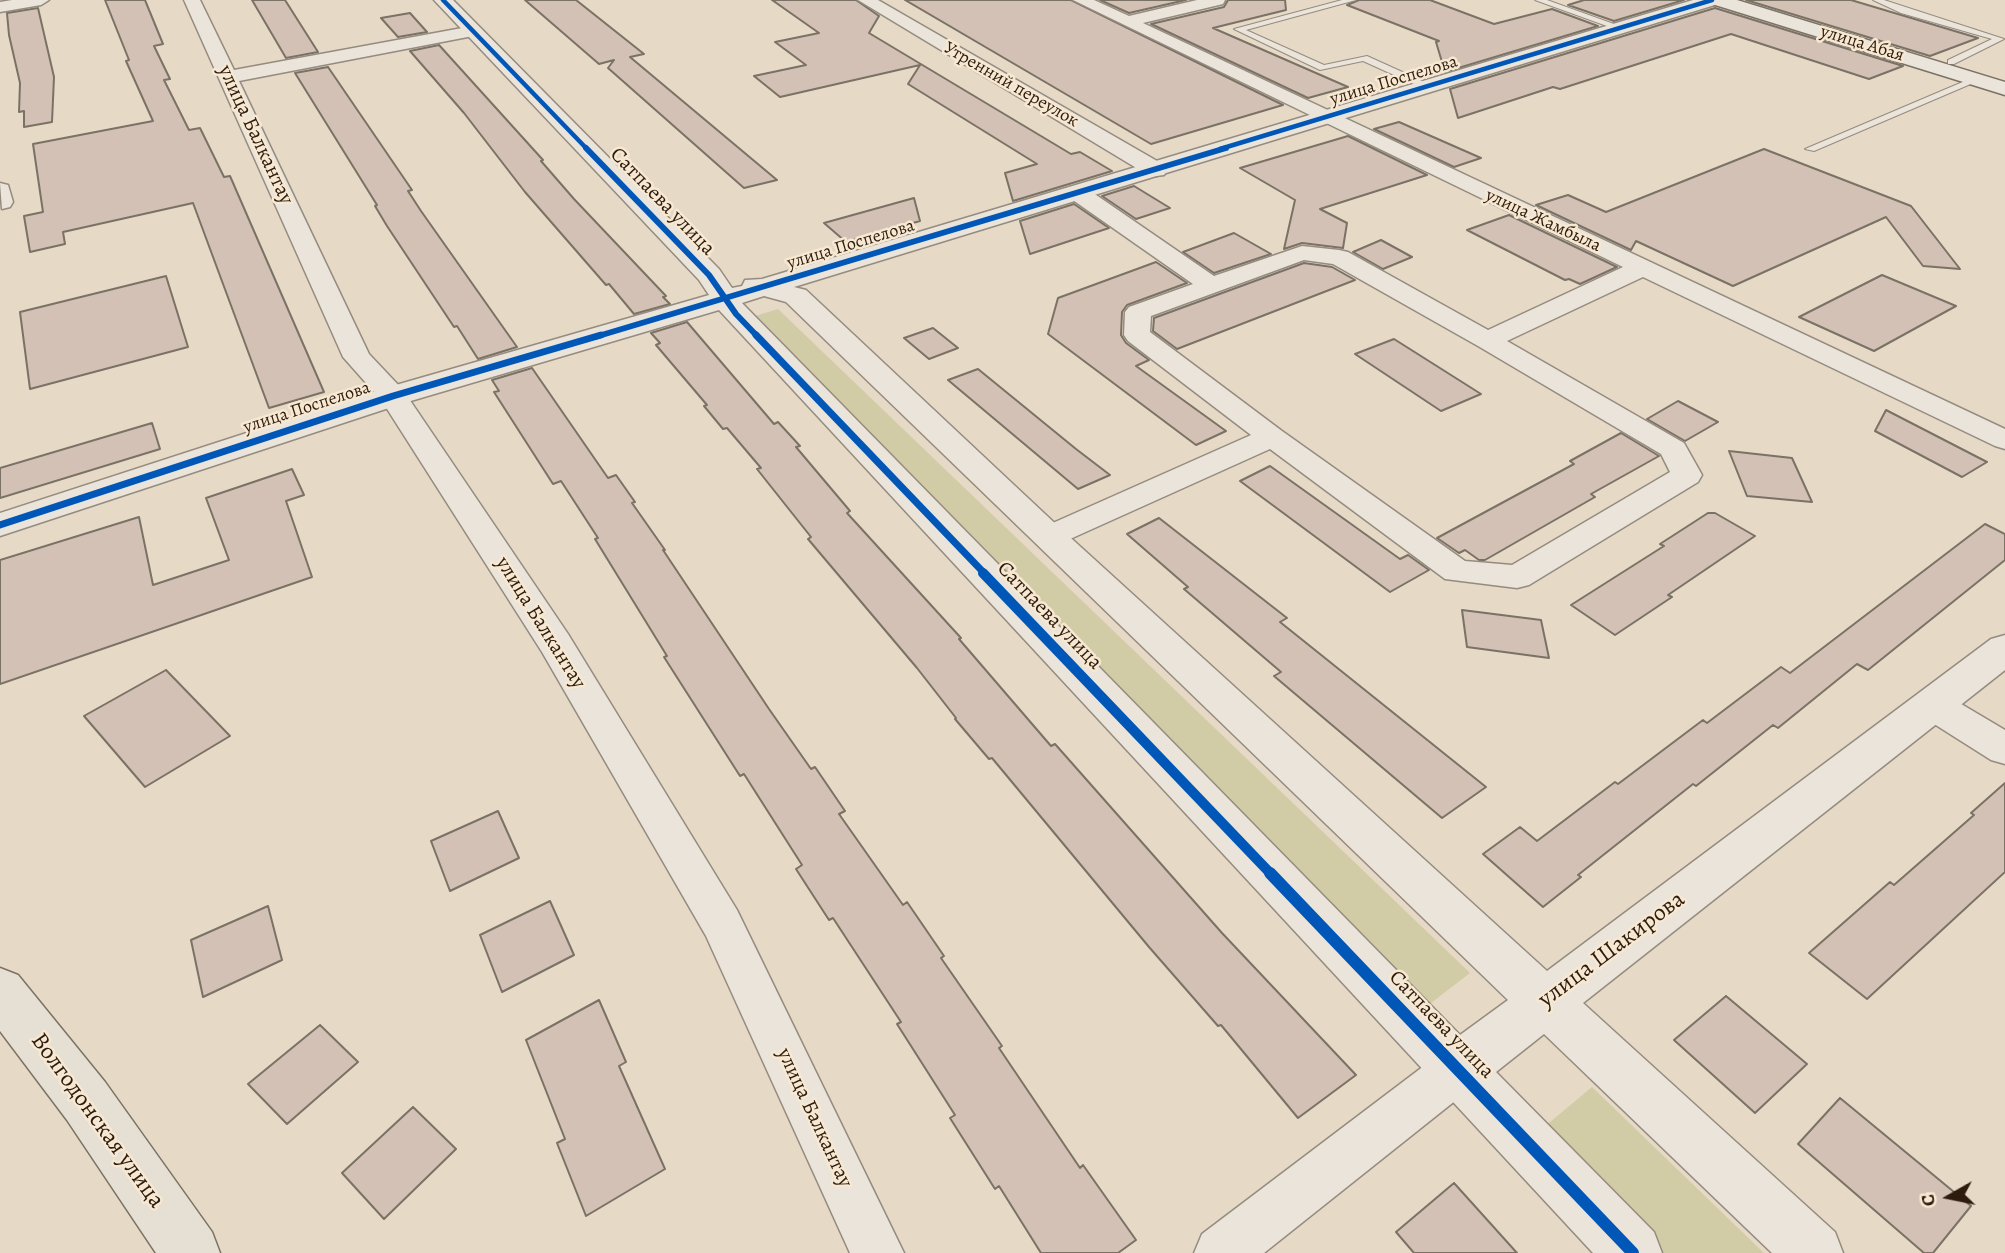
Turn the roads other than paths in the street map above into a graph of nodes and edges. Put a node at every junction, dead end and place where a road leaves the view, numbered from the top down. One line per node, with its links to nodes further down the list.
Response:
1 (41, 0): 13 (street)
2 (192, 0): 19 (street, улица Балкантау)
3 (443, 0): 16 (street, Сатпаева улица)
4 (866, 0): 26 (street, Утренний переулок)
5 (1081, 0): 14 (street, улица Жамбыла)
6 (1217, 0): 14 (street)
7 (1352, 0): 22 (lane)
8 (1539, 0): 15 (lane)
9 (1712, 0): 15 (street, улица Поспелова)
10 (1718, 0): 21 (street, улица Абая)
11 (1749, 0): 18 (street, улица Абая)
12 (1877, 0): 17 (lane)
13 (0, 7)
14 (1127, 22): 24 (street, улица Жамбыла)
15 (1621, 28): 22 (street, улица Поспелова)
16 (473, 31): 19 (street); 30 (street, Сатпаева улица)
17 (2003, 38): 18 (lane)
18 (1951, 62): 20 (street, улица Абая)
19 (228, 77): 33 (street, улица Балкантау)
20 (2005, 78)
21 (1975, 80): 23 (street, улица Абая); 25 (lane)
22 (1428, 87): 24 (street, улица Поспелова)
23 (2005, 89)
24 (1325, 118): 26 (street, улица Поспелова); 28 (street, улица Жамбыла)
25 (1810, 149)
26 (1156, 170): 27 (street, улица Поспелова)
27 (1078, 193): 29 (street); 31 (street, улица Поспелова)
28 (1642, 268): 32 (street); 35 (street, улица Жамбыла)
29 (1211, 285): 32 (street); 34 (street)
30 (717, 287): 31 (street, улица Поспелова); 33 (street, улица Поспелова); 43 (street, Сатпаева улица)
31 (763, 288): 37 (street)
32 (1487, 340): 34 (street)
33 (393, 396): 36 (street, улица Поспелова); 45 (street, улица Балкантау)
34 (1272, 437): 37 (street)
35 (2005, 440)
36 (0, 524)
37 (1048, 537): 42 (street)
38 (2005, 649): 39 (street, улица Шакирова)
39 (1933, 705): 40 (street); 42 (street, улица Шакирова)
40 (2005, 749)
41 (0, 991): 44 (main road, Волгодонская улица)
42 (1546, 1001): 43 (street, улица Шакирова); 48 (street)
43 (1458, 1069): 46 (street, улица Шакирова); 47 (street, Сатпаева улица)
44 (191, 1253)
45 (877, 1253)
46 (1222, 1253)
47 (1633, 1253)
48 (1814, 1253)

